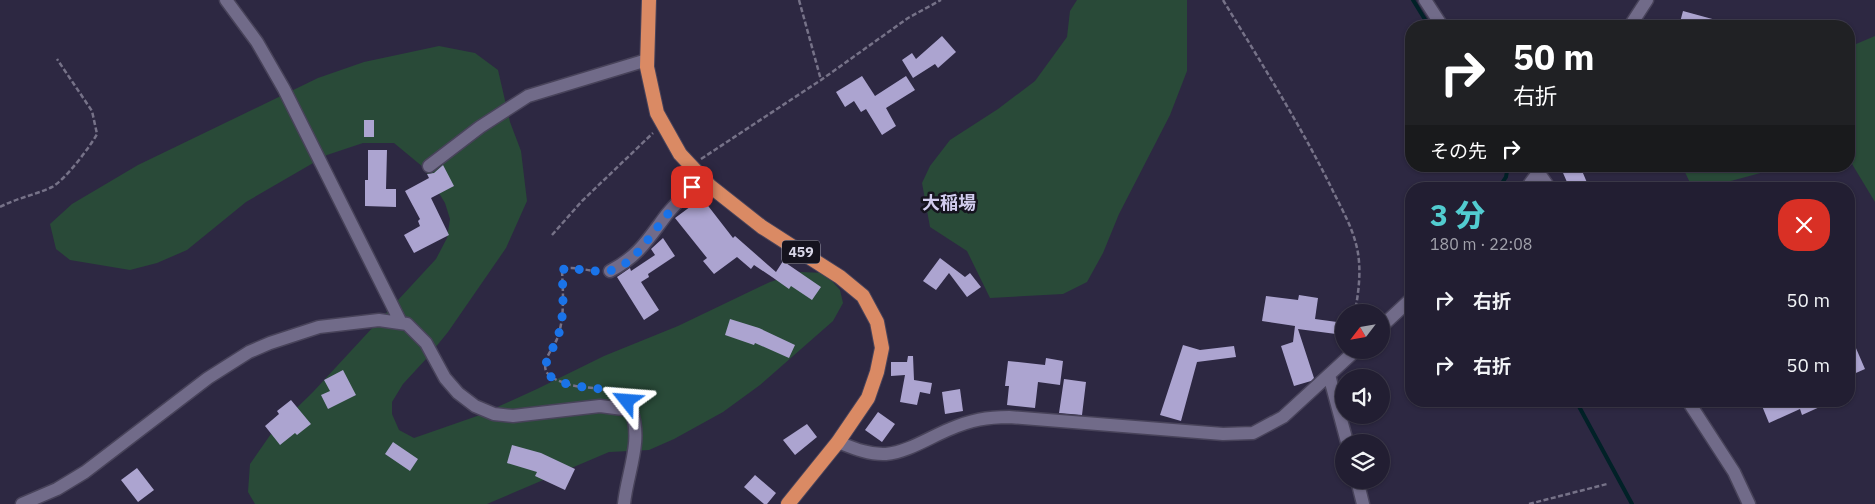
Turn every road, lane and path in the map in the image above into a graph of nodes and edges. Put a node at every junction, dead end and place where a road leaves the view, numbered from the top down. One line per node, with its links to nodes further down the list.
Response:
1 (226, 0): 23 (street)
2 (649, 0): 11 (highway, 459)
3 (799, 0): 12 (path)
4 (941, 0): 12 (path)
5 (1223, 0): 20 (path)
6 (1425, 0): 8 (street)
7 (1647, 0): 9 (street)
8 (1438, 20)
9 (1634, 20)
10 (57, 59): 17 (path)
11 (647, 60): 13 (highway, 459); 14 (street)
12 (821, 80): 15 (path)
13 (663, 124): 15 (highway, 459); 18 (path)
14 (429, 166)
15 (691, 166): 16 (highway, 459)
16 (702, 177): 19 (street); 29 (highway, 459)
17 (0, 207)
18 (552, 235)
19 (610, 271): 27 (path)
20 (1356, 304)
21 (1405, 305): 22 (street)
22 (1390, 319)
23 (401, 323): 27 (street); 32 (street)
24 (1346, 359): 25 (street)
25 (1329, 375): 28 (street); 29 (street)
26 (1692, 407): 37 (street)
27 (631, 410): 33 (street)
28 (1345, 434)
29 (838, 442): 34 (highway, 459)
30 (1607, 484): 36 (path)
31 (1359, 489): 35 (street)
32 (22, 504)
33 (624, 504)
34 (788, 504)
35 (1363, 504)
36 (1529, 504)
37 (1749, 504)

